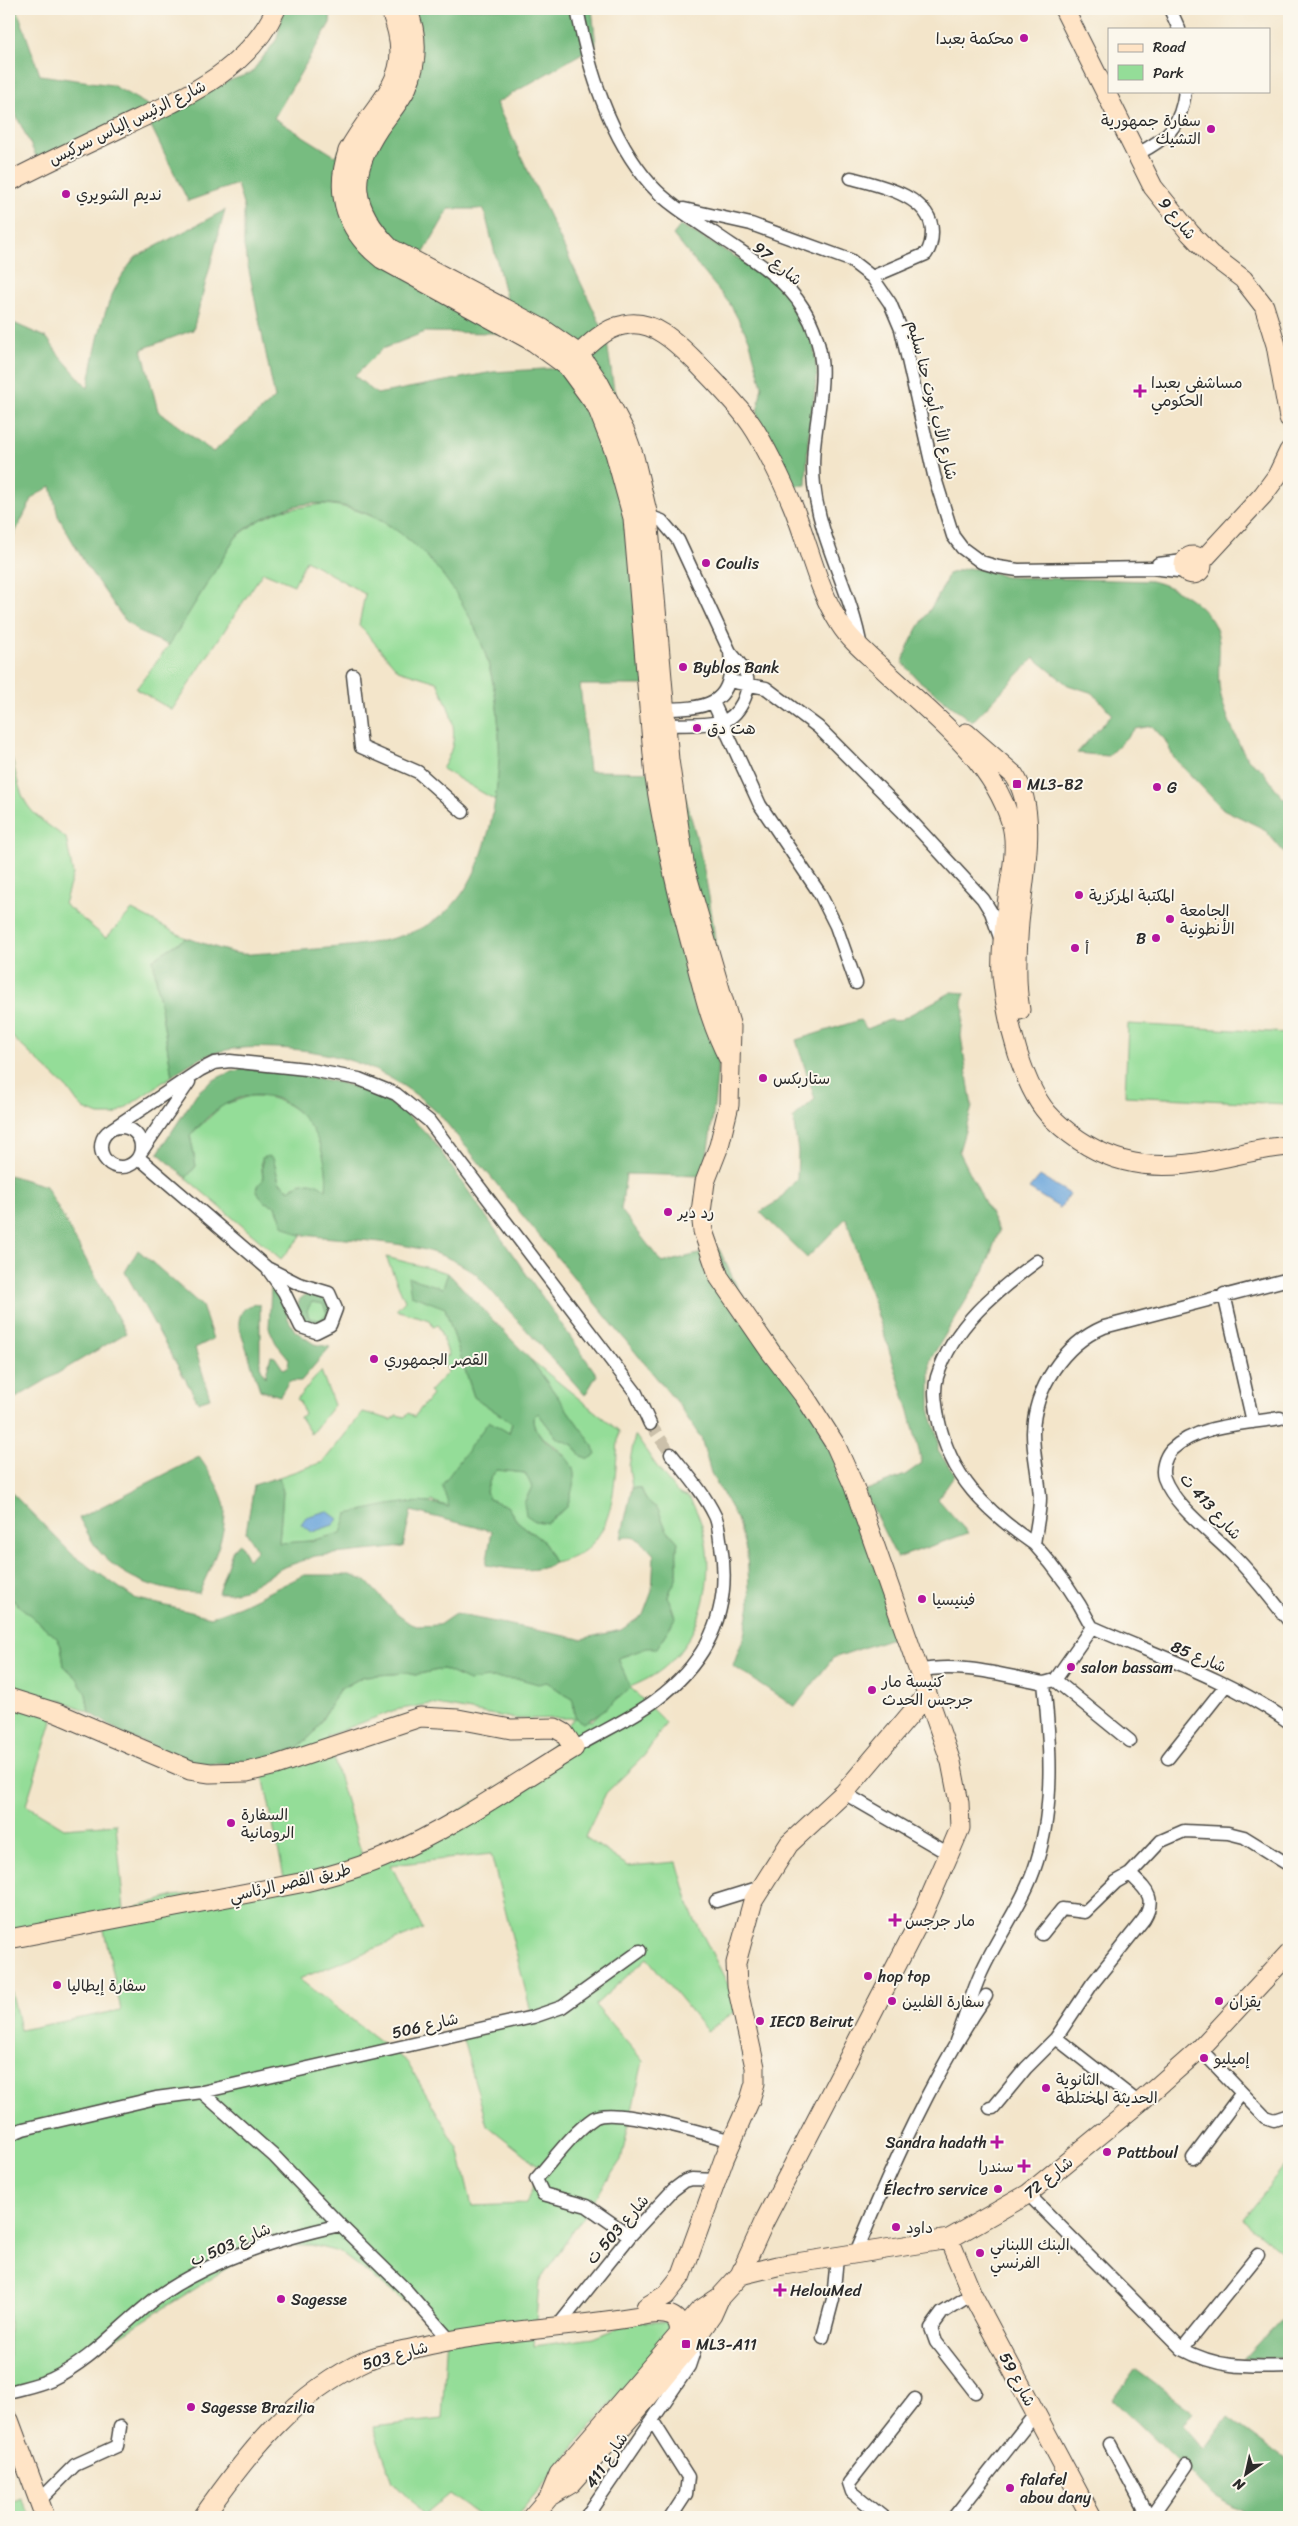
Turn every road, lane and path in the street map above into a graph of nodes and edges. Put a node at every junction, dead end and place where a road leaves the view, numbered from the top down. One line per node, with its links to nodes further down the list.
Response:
1 (276, 9): 12 (street, شارع الرئيس إلياس سركيس)
2 (390, 9): 10 (street)
3 (407, 9): 10 (street)
4 (577, 9): 13 (street, شارع 97)
5 (1064, 9): 9 (street, شارع 9)
6 (1170, 9): 7 (street)
7 (1179, 28)
8 (1185, 92): 9 (street)
9 (1137, 154): 18 (street, شارع 9)
10 (351, 166): 16 (street)
11 (851, 178): 14 (street)
12 (9, 182)
13 (677, 208): 14 (street, شارع الأب أبوت حنا سليم); 22 (street, شارع 97)
14 (872, 277): 21 (street, شارع الأب أبوت حنا سليم)
15 (602, 335): 16 (street); 17 (street); 22 (street)
16 (573, 360): 17 (street); 20 (street)
17 (598, 381): 20 (street)
18 (1289, 418)
19 (1289, 451): 21 (street)
20 (641, 517): 23 (street); 30 (street)
21 (1192, 563)
22 (860, 644): 35 (street); 39 (street)
23 (730, 652): 25 (street); 26 (street)
24 (354, 675): 33 (street)
25 (748, 684): 26 (street); 28 (street); 34 (street)
26 (727, 686): 27 (street); 28 (street)
27 (713, 702): 29 (street); 31 (street)
28 (743, 702): 31 (street)
29 (689, 708): 30 (street); 32 (street)
30 (659, 717): 32 (street); 55 (street)
31 (723, 721): 32 (street); 37 (street)
32 (691, 724)
33 (463, 812)
34 (983, 898): 35 (street); 36 (street)
35 (1008, 901): 36 (street)
36 (1003, 946): 39 (street)
37 (856, 983)
38 (193, 1075): 40 (street); 43 (street); 50 (street)
39 (1034, 1079): 41 (street); 42 (street)
40 (112, 1129): 43 (street); 43 (street)
41 (1289, 1137)
42 (1289, 1146)
43 (140, 1155): 45 (street)
44 (1037, 1261): 52 (street)
45 (267, 1268): 45 (street)
46 (1289, 1279): 47 (street)
47 (1224, 1294): 49 (street); 52 (street)
48 (1280, 1418): 49 (street, شارع 413 ت)
49 (1253, 1422): 53 (street, شارع 413 ت)
50 (650, 1424)
51 (671, 1454): 62 (street)
52 (1034, 1544): 54 (street)
53 (1289, 1621)
54 (1092, 1628): 56 (street); 57 (street, شارع 85)
55 (917, 1671): 56 (street); 58 (street)
56 (1050, 1682): 61 (street); 76 (street)
57 (1226, 1685): 60 (street, شارع 85); 63 (street)
58 (926, 1696): 64 (street); 65 (street)
59 (9, 1698): 62 (street)
60 (1289, 1722)
61 (1130, 1741)
62 (574, 1748): 71 (street, طريق القصر الرئاسي)
63 (1168, 1758)
64 (844, 1793): 65 (street); 68 (street)
65 (949, 1854): 90 (street)
66 (1289, 1865): 67 (street)
67 (1130, 1874): 70 (street); 75 (street)
68 (761, 1887): 69 (street); 84 (street)
69 (716, 1901)
70 (1042, 1934)
71 (9, 1939)
72 (640, 1951): 78 (street, شارع 506)
73 (1289, 1953): 77 (street, شارع 72)
74 (986, 1996): 76 (street)
75 (1056, 2038): 80 (street); 81 (street)
76 (956, 2041): 93 (street)
77 (1200, 2049): 79 (street); 80 (street, شارع 72)
78 (202, 2092): 83 (street, شارع 506); 88 (street)
79 (1241, 2094): 82 (street); 85 (street)
80 (1139, 2103): 87 (street, شارع 72)
81 (990, 2108)
82 (1289, 2114)
83 (9, 2135)
84 (732, 2141): 86 (street); 89 (street)
85 (1193, 2158)
86 (717, 2180): 89 (street, شارع 503 ت); 98 (street)
87 (1028, 2194): 91 (street, شارع 72); 105 (street)
88 (340, 2225): 104 (street); 107 (street, شارع 503 ب)
89 (630, 2236): 101 (street, شارع 503 ت)
90 (758, 2236): 94 (street); 95 (street)
91 (949, 2240): 93 (street, شارع 72); 96 (street, شارع 59)
92 (1258, 2255): 105 (street)
93 (846, 2257): 94 (street, شارع 72); 102 (street)
94 (777, 2266): 95 (street, شارع 72)
95 (740, 2275): 97 (street)
96 (972, 2294): 108 (street); 110 (street, شارع 59)
97 (720, 2298): 99 (street); 103 (street)
98 (646, 2307): 99 (street); 100 (street)
99 (699, 2311): 103 (street)
100 (620, 2318): 101 (street, شارع 503); 103 (street)
101 (558, 2326): 104 (street, شارع 503)
102 (823, 2337)
103 (686, 2338): 112 (street, شارع 411); 118 (street)
104 (449, 2339): 117 (street, شارع 503)
105 (1182, 2349): 106 (street)
106 (1289, 2366)
107 (9, 2392)
108 (975, 2392)
109 (915, 2398): 121 (street)
110 (1036, 2413): 122 (street); 123 (street, شارع 59)
111 (9, 2420): 116 (street)
112 (652, 2420): 119 (street, شارع 411); 120 (street)
113 (120, 2427): 116 (street)
114 (1110, 2444): 124 (street)
115 (1187, 2465): 124 (street)
116 (43, 2509)
117 (203, 2517)
118 (532, 2517)
119 (586, 2517)
120 (671, 2517)
121 (883, 2517)
122 (954, 2517)
123 (1091, 2517)
124 (1150, 2517)

